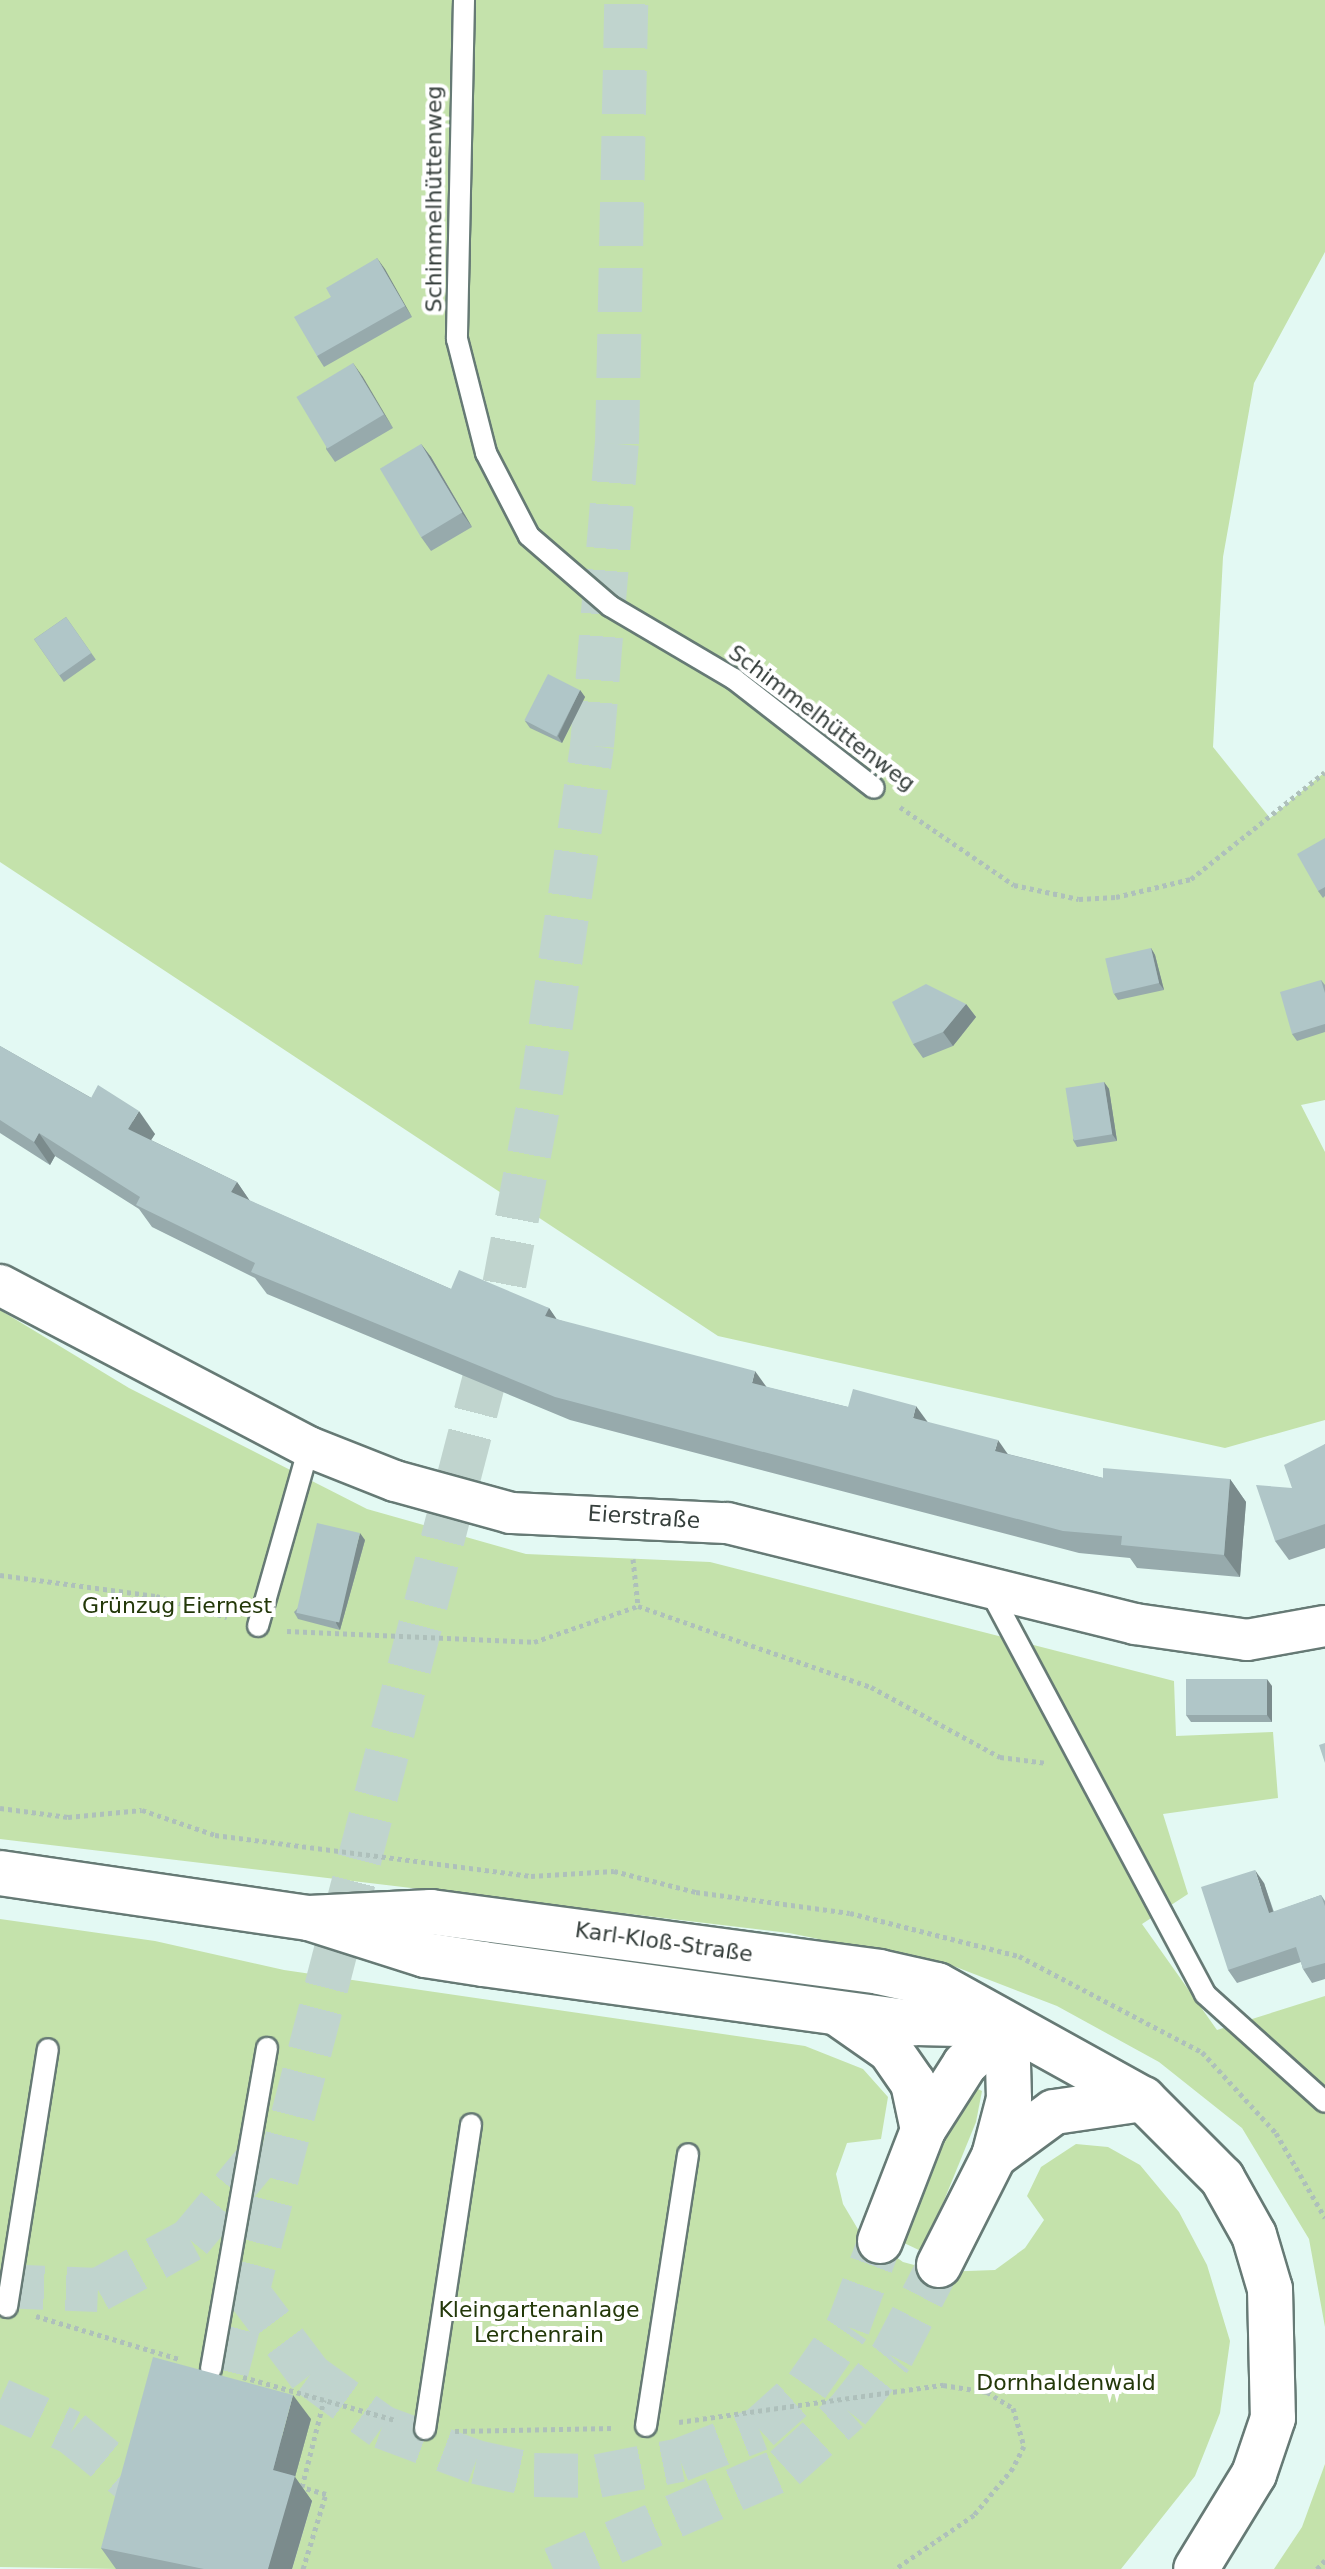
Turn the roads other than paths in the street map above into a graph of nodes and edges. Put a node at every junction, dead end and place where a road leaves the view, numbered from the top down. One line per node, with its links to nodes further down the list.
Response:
1 (464, 0): 2 (lane, Schimmelhüttenweg)
2 (874, 788)
3 (0, 1285): 4 (street, Eierstraße)
4 (309, 1447): 5 (street, Eierstraße); 6 (lane)
5 (989, 1589): 7 (street, Eierstraße); 15 (lane)
6 (258, 1626)
7 (1325, 1626)
8 (0, 1873): 9 (main road, Karl-Kloß-Straße)
9 (309, 1918): 10 (main road, Karl-Kloß-Straße); 11 (main road, Karl-Kloß-Straße)
10 (837, 2013): 11 (main road, Karl-Kloß-Straße); 17 (main road)
11 (1007, 2026): 14 (main road, Karl-Kloß-Straße); 17 (main road); 19 (main road)
12 (267, 2048): 23 (lane)
13 (48, 2049): 22 (lane)
14 (1143, 2099): 19 (main road); 26 (main road, Karl-Kloß-Straße)
15 (1325, 2102)
16 (471, 2124): 25 (lane)
17 (923, 2130): 20 (main road)
18 (688, 2154): 24 (lane)
19 (994, 2156): 21 (main road)
20 (880, 2241)
21 (939, 2265)
22 (7, 2307)
23 (211, 2369)
24 (646, 2426)
25 (425, 2429)
26 (1196, 2569)

